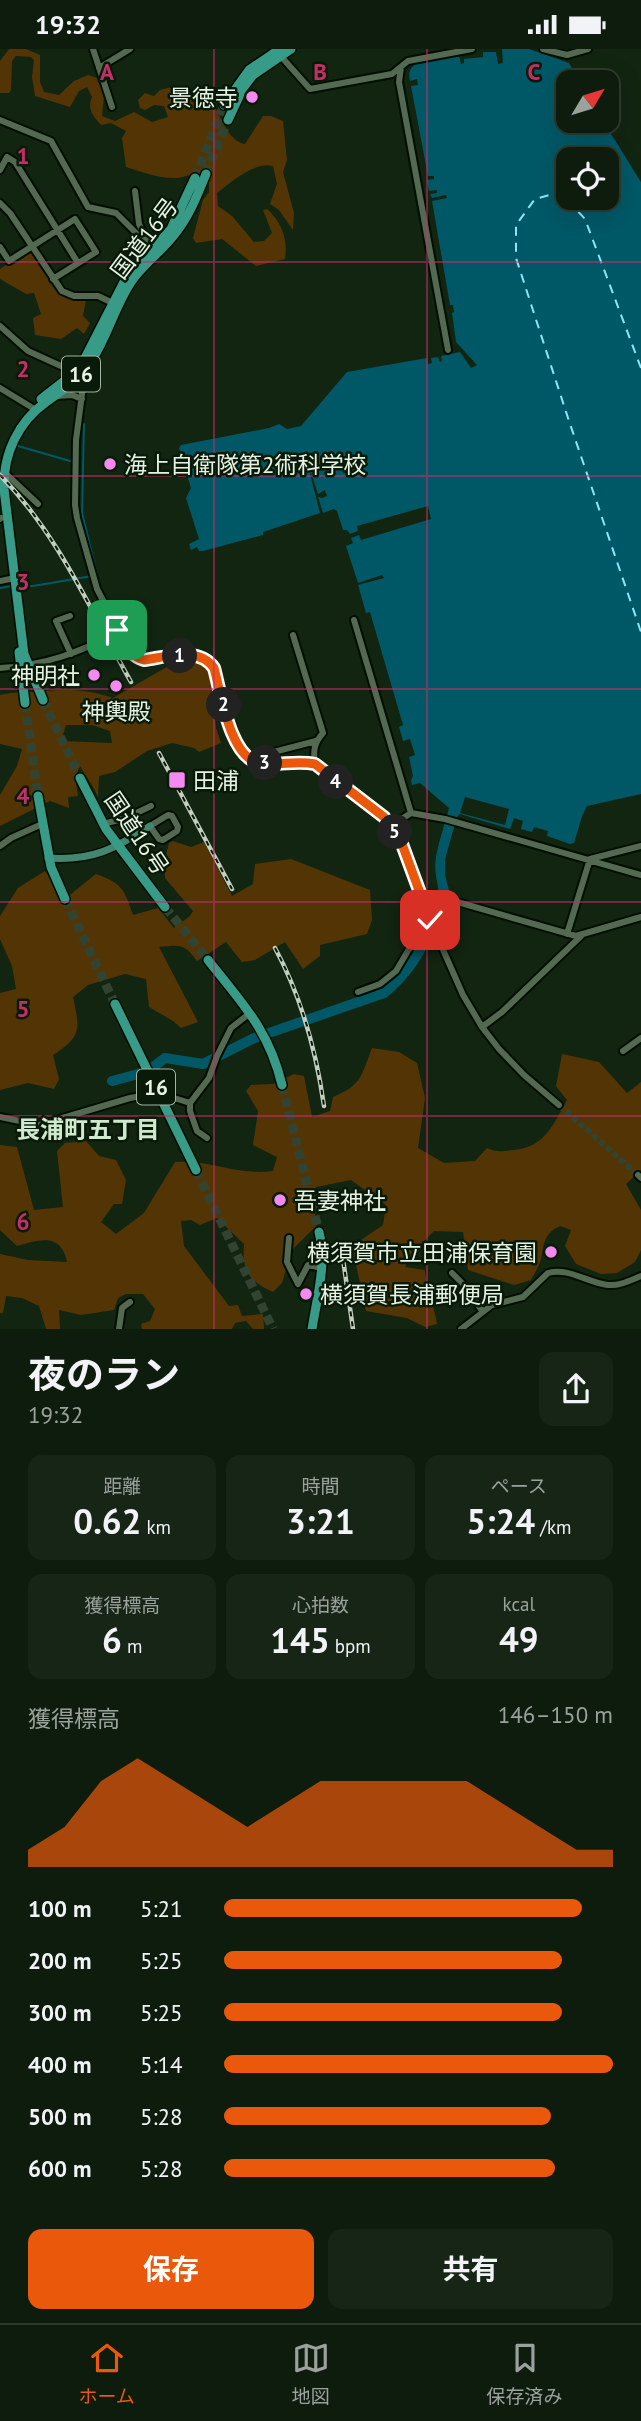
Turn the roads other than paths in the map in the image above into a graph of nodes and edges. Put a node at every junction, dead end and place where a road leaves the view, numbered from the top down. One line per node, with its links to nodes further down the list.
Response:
1 (93, 49): 9 (street)
2 (130, 49): 9 (street)
3 (291, 49): 7 (highway)
4 (472, 49): 8 (street)
5 (543, 49): 6 (street)
6 (588, 49)
7 (279, 52): 8 (street); 10 (highway); 13 (highway)
8 (401, 67): 30 (street)
9 (99, 68): 11 (street)
10 (224, 105)
11 (112, 107)
12 (0, 120): 23 (street)
13 (228, 120)
14 (0, 170): 20 (street)
15 (206, 174): 18 (highway, 国道16号 / 16)
16 (195, 178): 18 (highway, 国道16号 / 16)
17 (135, 191): 23 (street)
18 (190, 200): 23 (highway, 国道16号 / 16)
19 (0, 203): 21 (street)
20 (58, 230): 21 (street); 25 (street); 25 (street)
21 (32, 246): 24 (street); 27 (street)
22 (0, 247): 24 (street)
23 (153, 249): 28 (highway, 国道16号 / 16)
24 (9, 261): 26 (street)
25 (78, 263): 27 (street)
26 (0, 267)
27 (53, 279): 28 (street)
28 (115, 304): 31 (highway, 国道16号 / 16); 32 (highway, 国道16号 / 16)
29 (0, 326): 32 (street)
30 (447, 350)
31 (96, 353): 32 (highway, 国道16号 / 16); 35 (street)
32 (76, 375): 34 (highway, 国道16号 / 16); 35 (street); 36 (highway, 国道16号 / 16)
33 (0, 388): 36 (street)
34 (56, 396): 35 (street); 36 (highway, 国道16号 / 16)
35 (82, 397): 43 (street)
36 (34, 408): 37 (highway, 国道16号 / 16)
37 (2, 468): 38 (street); 40 (highway, 国道16号 / 16)
38 (38, 504)
39 (0, 515): 40 (highway, 国道16号 / 16)
40 (11, 582): 46 (highway, 国道16号 / 16)
41 (70, 616): 45 (street)
42 (354, 620): 57 (street)
43 (119, 632): 45 (street); 51 (street)
44 (293, 635): 50 (street)
45 (71, 655): 46 (street)
46 (24, 666): 47 (street); 48 (highway, 国道16号 / 16); 49 (highway, 国道16号 / 16)
47 (0, 668)
48 (43, 699)
49 (25, 703)
50 (316, 741): 51 (street); 52 (street)
51 (247, 759): 52 (street)
52 (315, 764): 61 (street)
53 (79, 778): 59 (highway, 国道16号)
54 (38, 796): 58 (highway)
55 (151, 806): 56 (street)
56 (144, 810): 59 (street); 60 (street)
57 (411, 813): 61 (street); 66 (street)
58 (42, 824): 63 (street); 65 (highway)
59 (103, 824): 62 (highway, 国道16号)
60 (150, 825): 60 (street); 62 (main road)
61 (391, 826): 68 (street)
62 (118, 845): 65 (main road); 70 (highway, 国道16号)
63 (0, 846)
64 (641, 846): 66 (street)
65 (48, 858): 69 (highway)
66 (590, 859): 67 (street); 73 (street)
67 (641, 875)
68 (419, 894): 72 (street); 73 (street)
69 (65, 899)
70 (165, 907)
71 (641, 917): 74 (street)
72 (429, 919): 76 (street); 79 (street)
73 (567, 934): 74 (street)
74 (582, 935): 79 (street)
75 (208, 960): 78 (highway)
76 (358, 992)
77 (116, 1005): 83 (highway, 16)
78 (250, 1013): 82 (highway); 84 (street)
79 (482, 1027): 85 (street)
80 (641, 1038): 81 (street)
81 (622, 1051)
82 (282, 1085)
83 (158, 1093): 84 (street); 86 (street); 88 (highway, 16)
84 (190, 1103): 87 (street)
85 (559, 1105)
86 (0, 1117)
87 (207, 1138)
88 (196, 1170)
89 (319, 1232): 91 (highway)
90 (289, 1238): 91 (street)
91 (322, 1268): 97 (highway)
92 (452, 1273): 95 (street)
93 (641, 1276): 95 (street)
94 (131, 1302): 96 (street)
95 (483, 1312): 98 (street)
96 (119, 1329)
97 (312, 1329)
98 (461, 1329)

